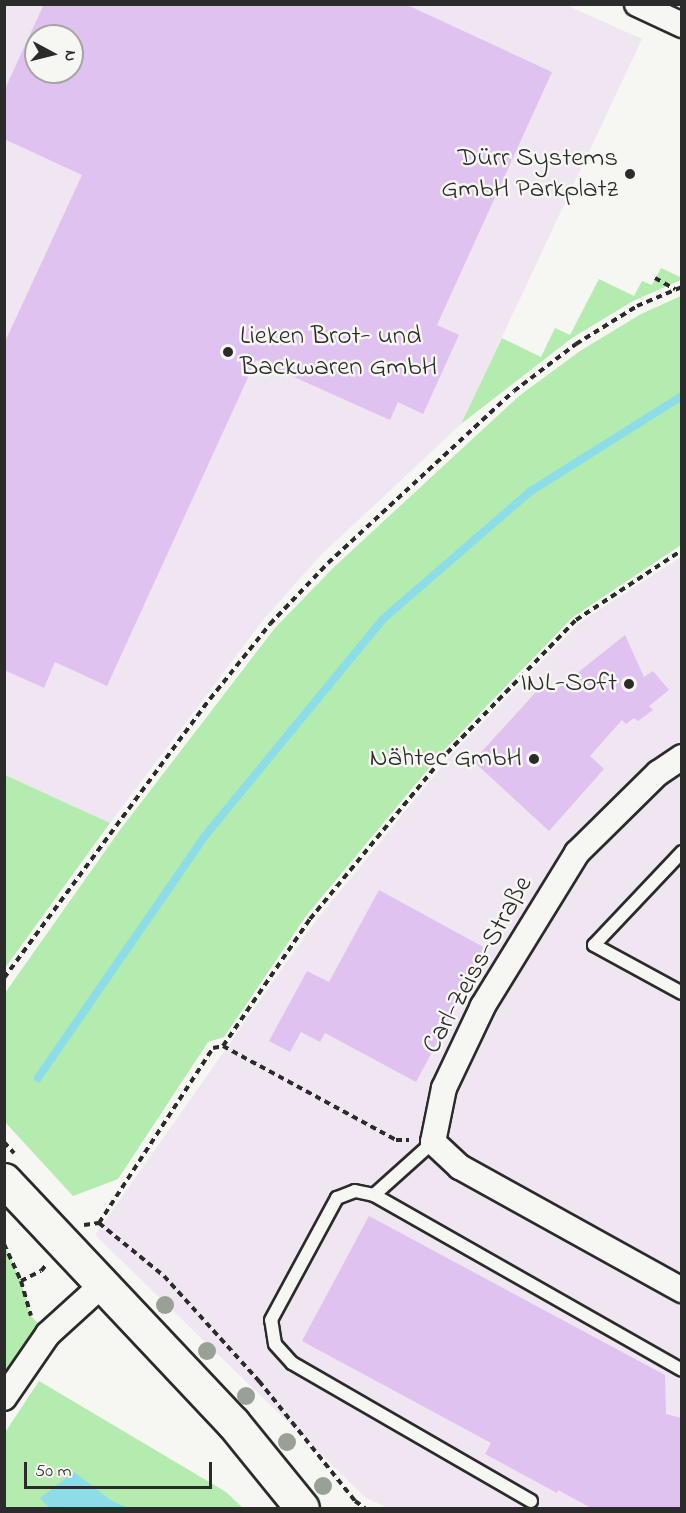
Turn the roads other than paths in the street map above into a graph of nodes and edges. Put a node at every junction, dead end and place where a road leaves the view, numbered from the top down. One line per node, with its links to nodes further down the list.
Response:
1 (637, 4): 2 (street)
2 (679, 22)
3 (681, 758): 6 (street, Carl-Zeiss-Straße)
4 (681, 852): 5 (lane)
5 (681, 993)
6 (433, 1142): 8 (lane); 10 (street)
7 (4, 1180): 9 (main road)
8 (374, 1195): 11 (lane); 13 (lane)
9 (102, 1285): 12 (street); 14 (main road)
10 (681, 1290)
11 (681, 1370)
12 (4, 1398)
13 (531, 1501)
14 (302, 1509)

